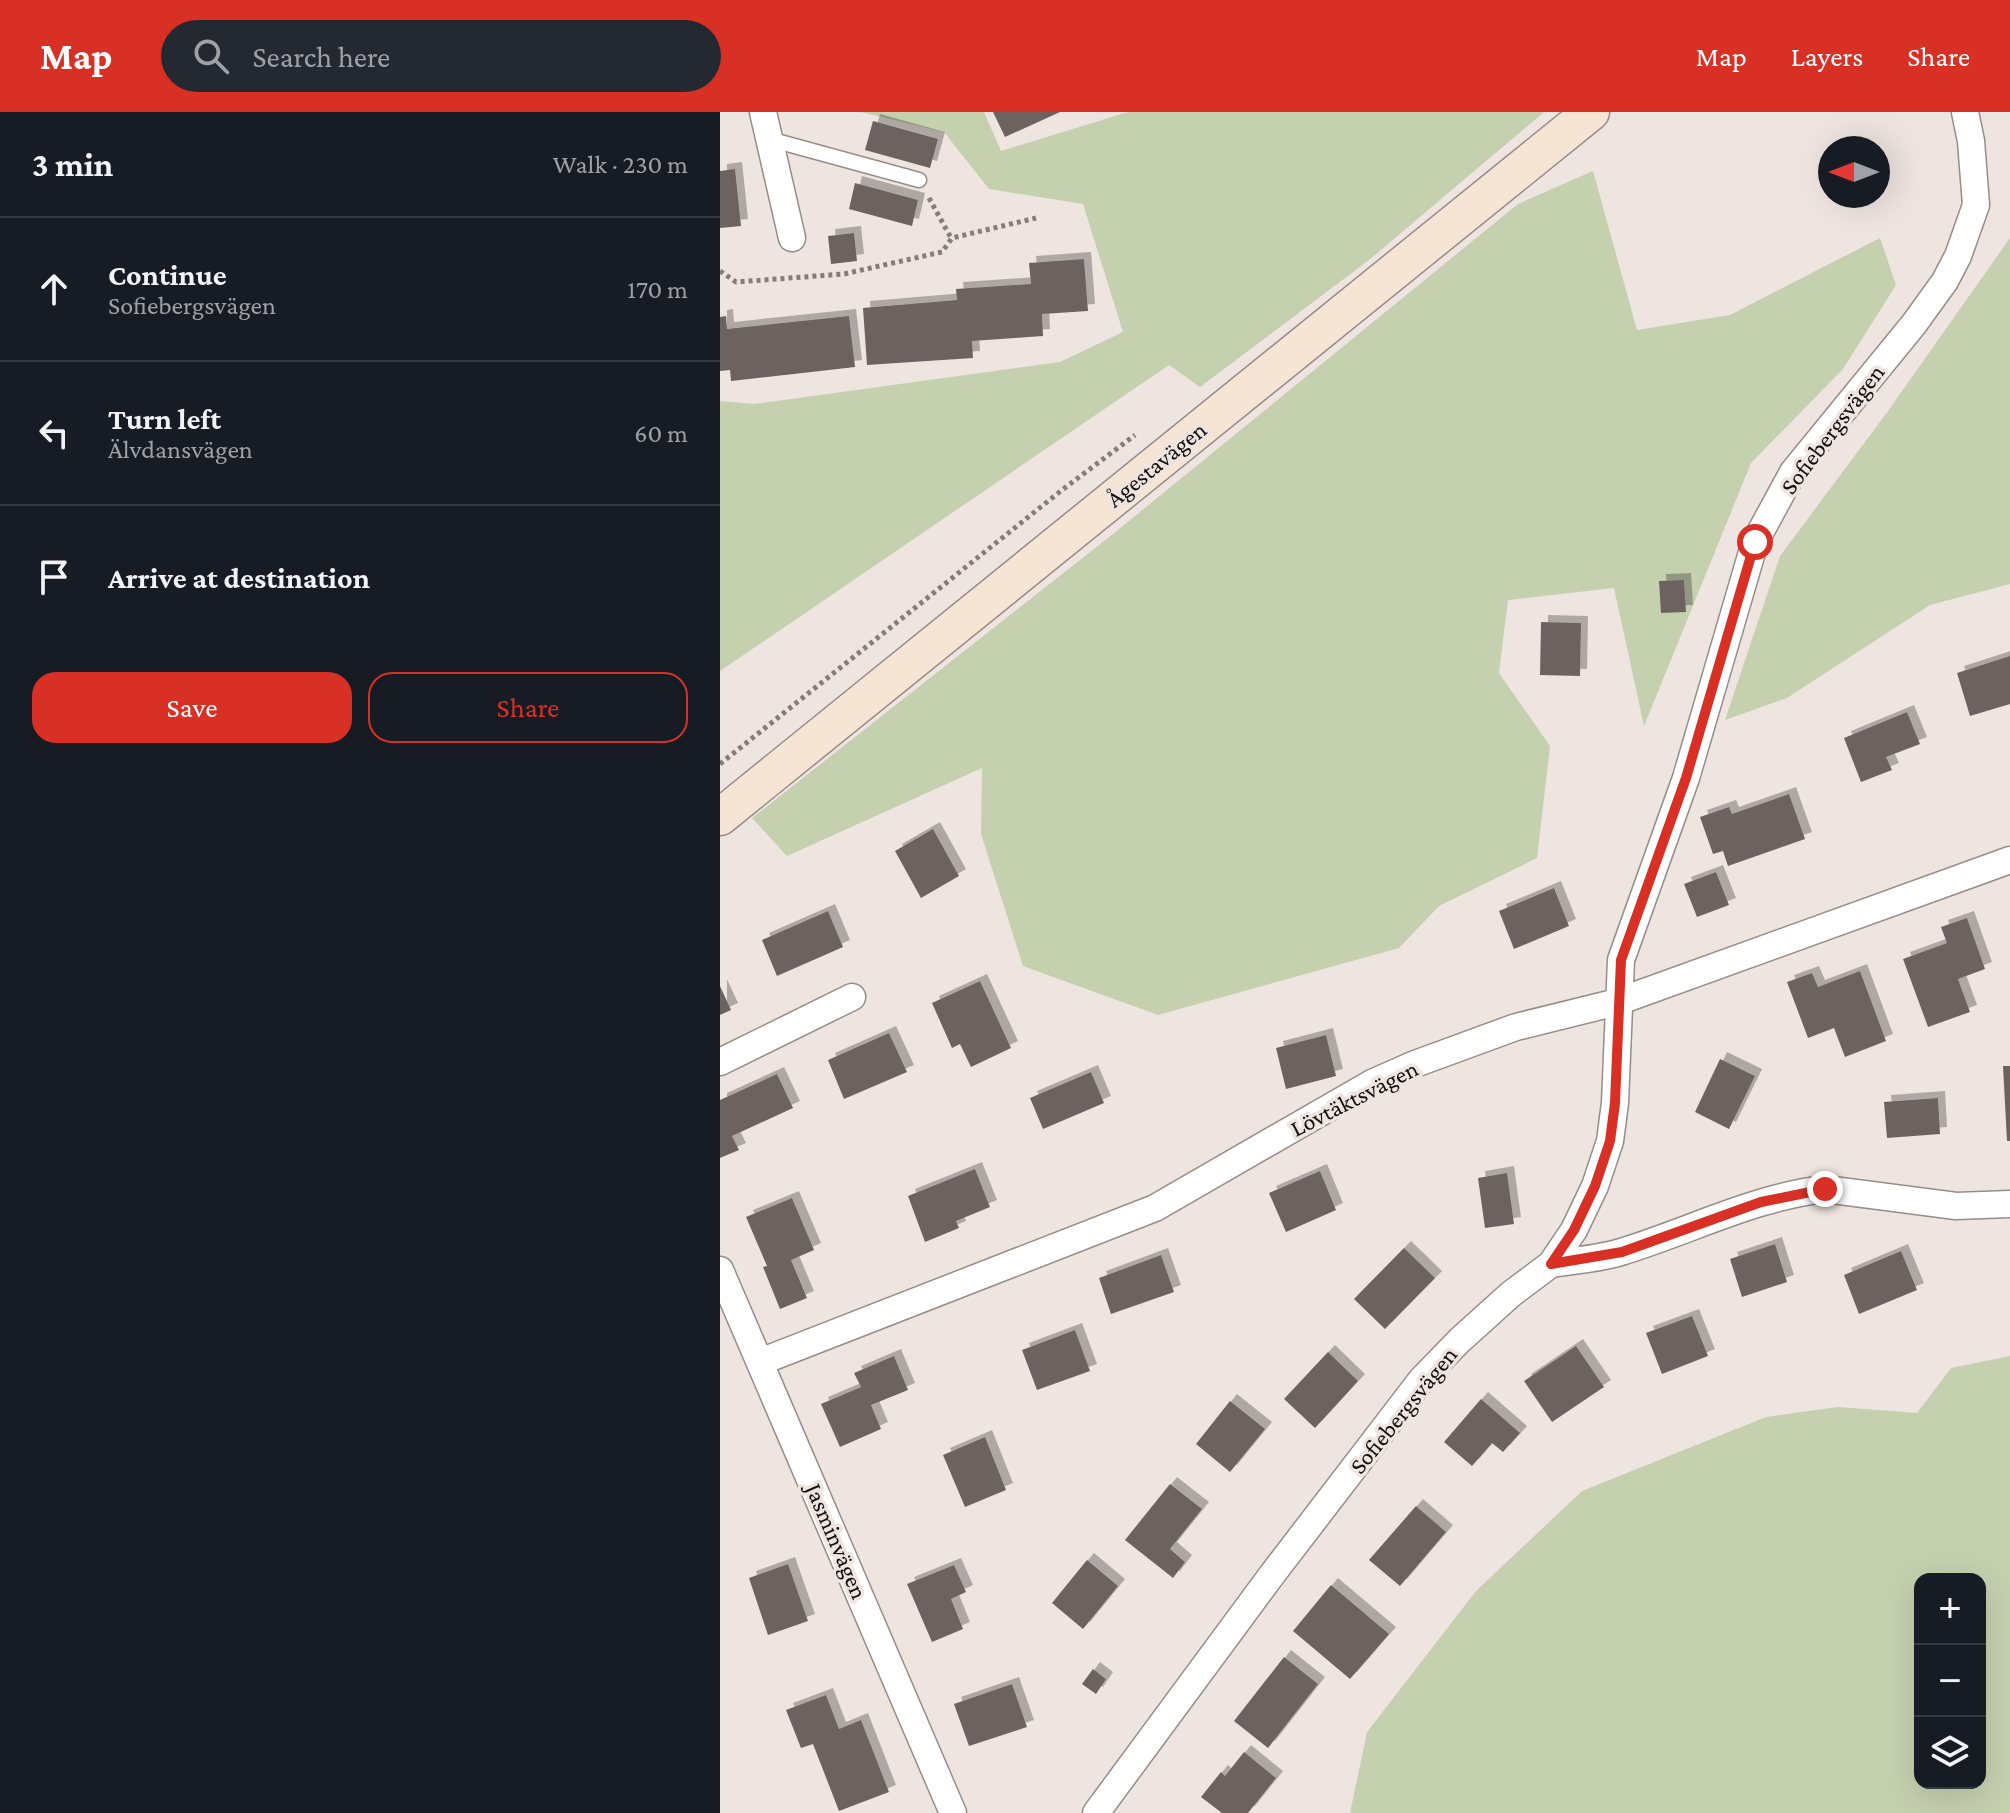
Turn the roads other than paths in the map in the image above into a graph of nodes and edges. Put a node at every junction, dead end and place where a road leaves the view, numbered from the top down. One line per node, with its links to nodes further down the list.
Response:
1 (763, 112): 4 (street)
2 (1591, 112): 7 (main road, Ågestavägen)
3 (1965, 112): 10 (street, Sofiebergsvägen)
4 (769, 139): 5 (lane); 6 (street)
5 (919, 180)
6 (792, 238)
7 (720, 817)
8 (2010, 860): 10 (street, Lövtäktsvägen)
9 (852, 997): 11 (street)
10 (1617, 1002): 13 (street, Sofiebergsvägen); 15 (street, Lövtäktsvägen)
11 (720, 1062)
12 (2010, 1204): 13 (street)
13 (1551, 1264): 17 (street, Sofiebergsvägen)
14 (720, 1270): 15 (street, Jasminvägen)
15 (760, 1362): 16 (street, Jasminvägen)
16 (953, 1813)
17 (1096, 1813)

